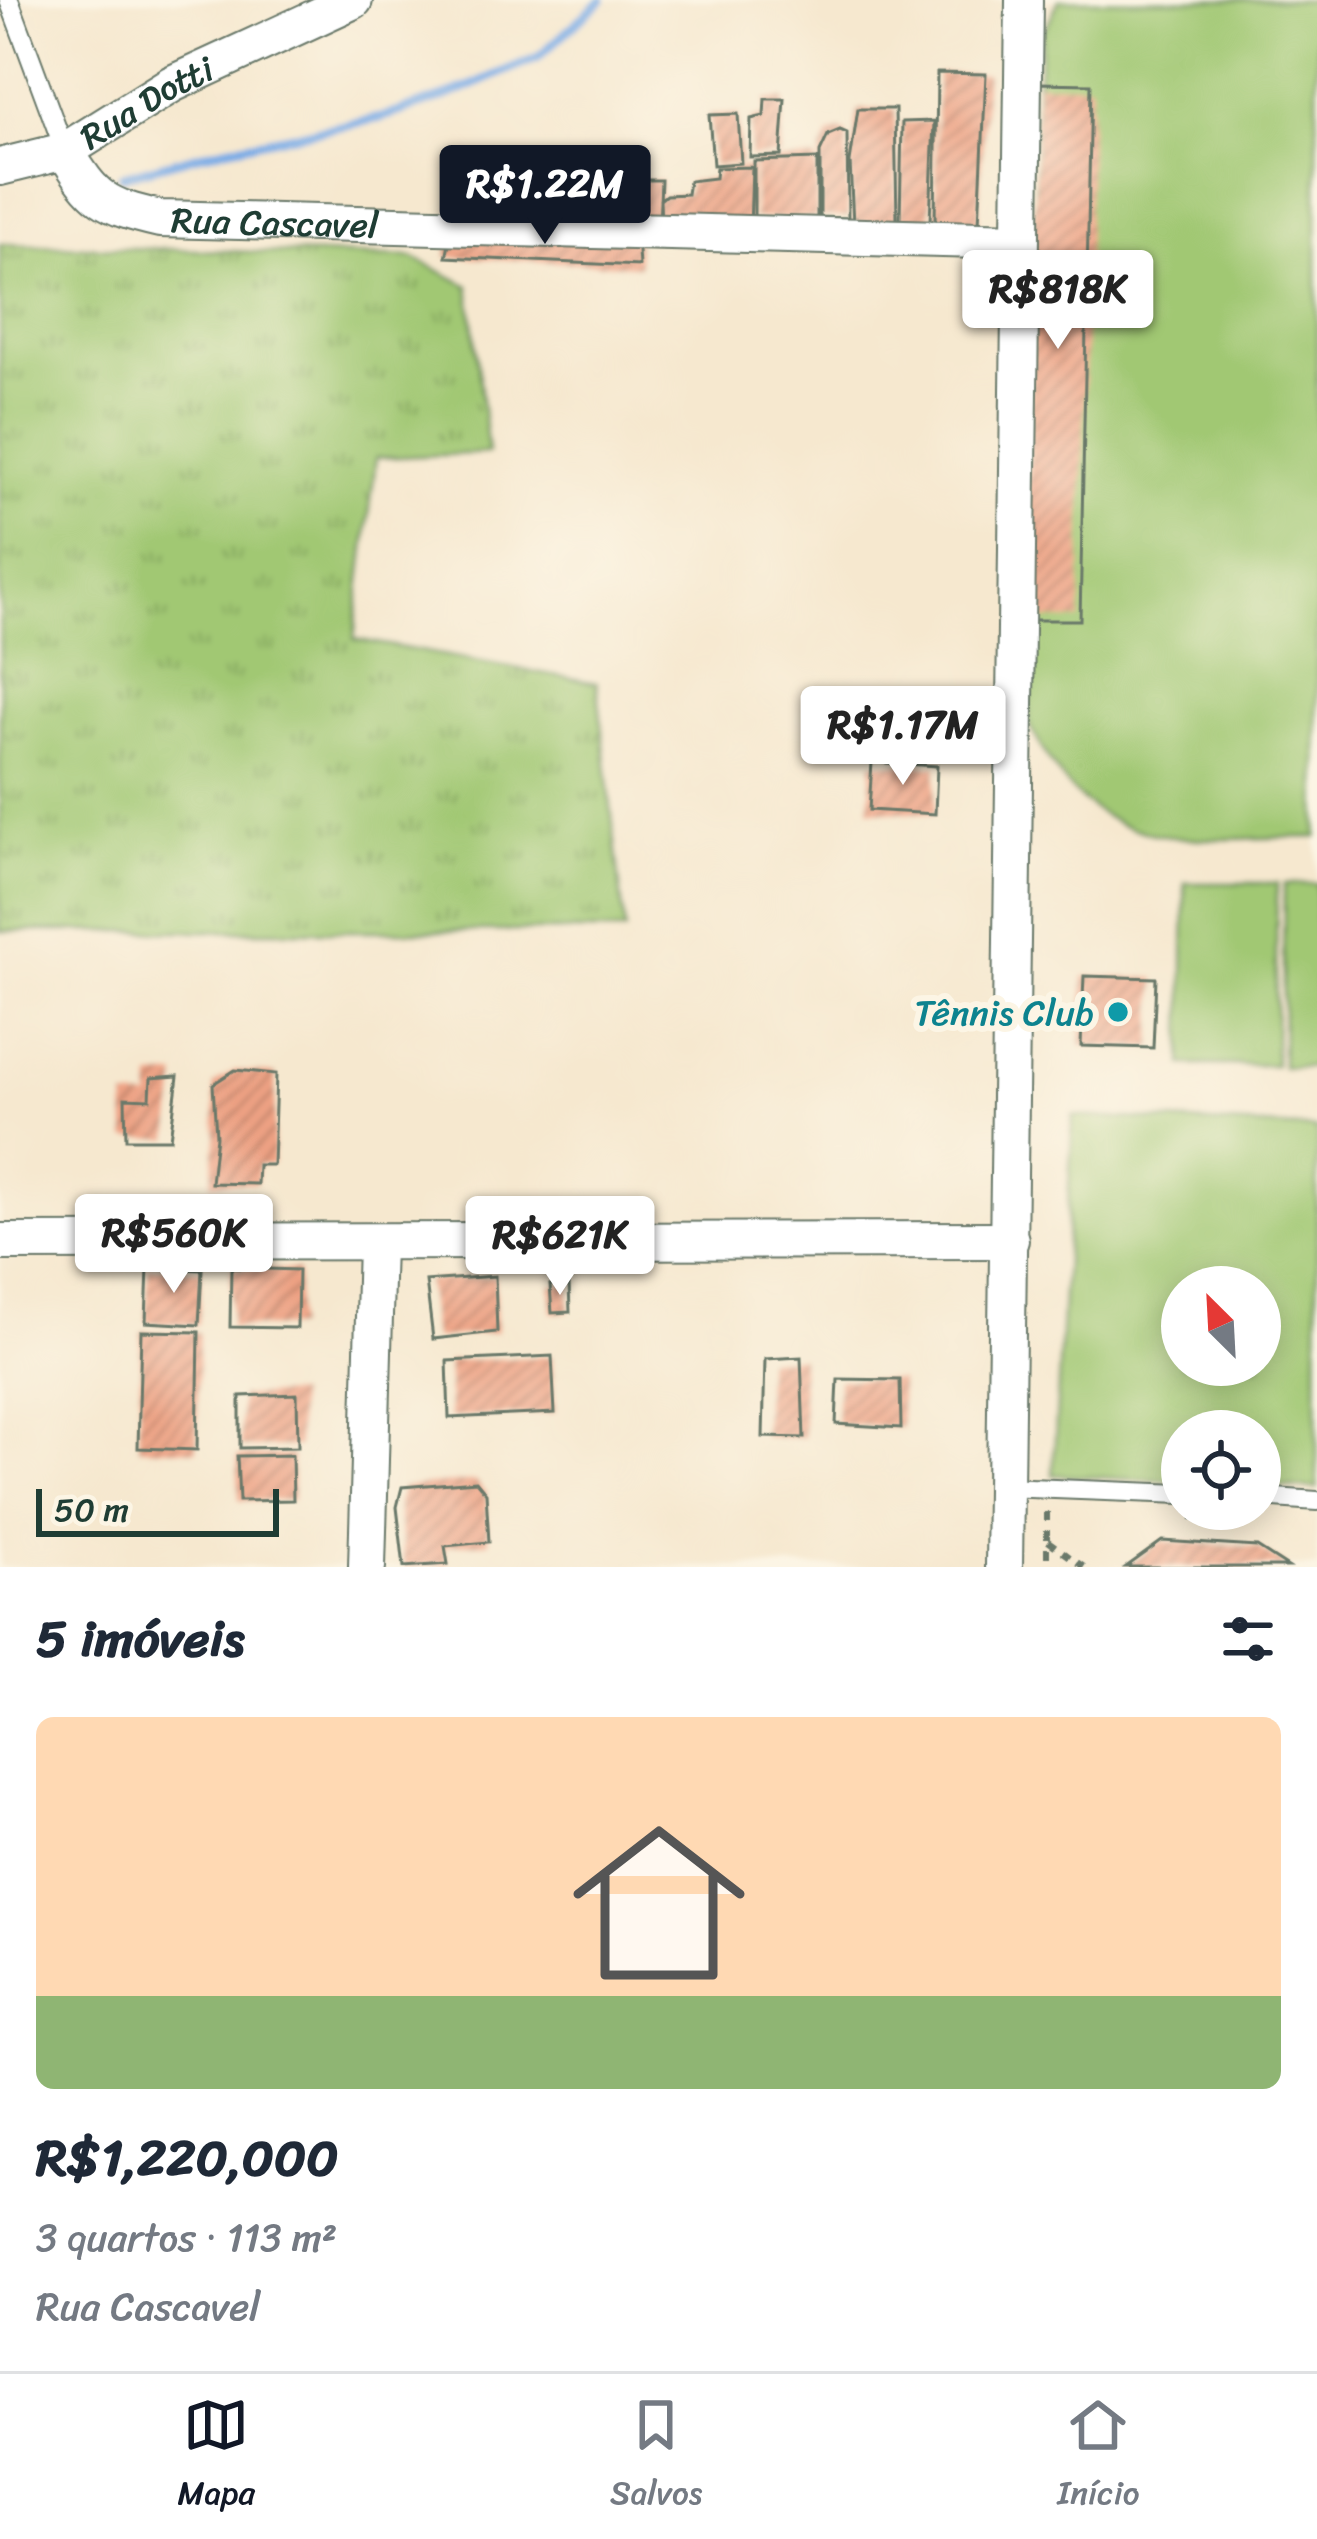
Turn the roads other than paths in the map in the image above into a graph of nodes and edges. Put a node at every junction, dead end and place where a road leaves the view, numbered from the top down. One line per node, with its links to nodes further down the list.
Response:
1 (9, 0): 4 (lane)
2 (353, 0): 4 (street, Rua Dotti)
3 (1024, 0): 6 (street)
4 (64, 151): 5 (street, Rua Dotti); 6 (street, Rua Cascavel)
5 (0, 167)
6 (1020, 241): 7 (street)
7 (1010, 1240): 9 (street); 10 (street)
8 (0, 1241): 9 (street)
9 (376, 1244): 14 (street)
10 (1004, 1486): 11 (lane); 15 (street)
11 (1161, 1493)
12 (1281, 1499): 13 (lane)
13 (1317, 1501)
14 (367, 1567)
15 (1004, 1567)

